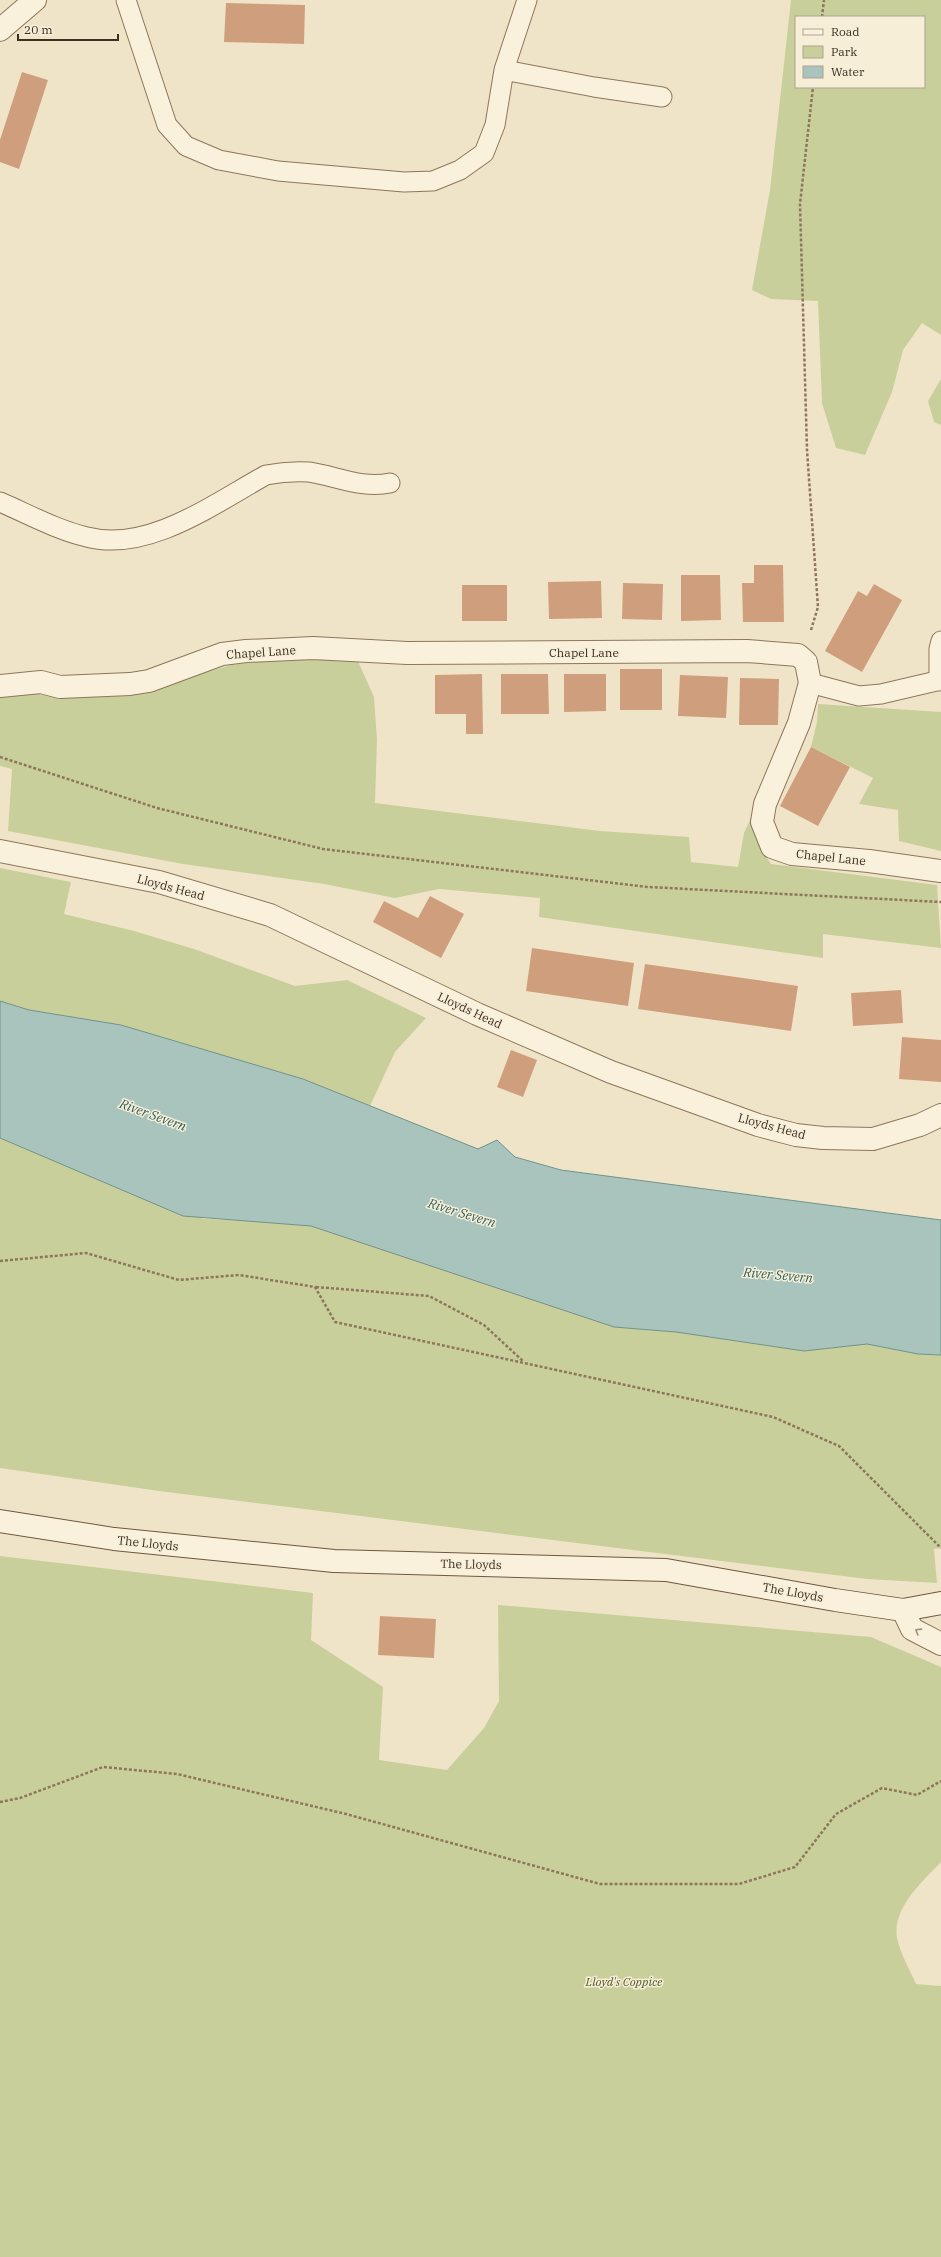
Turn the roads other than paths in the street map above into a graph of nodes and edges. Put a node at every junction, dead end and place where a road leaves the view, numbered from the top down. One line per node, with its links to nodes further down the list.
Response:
1 (35, 0): 4 (street)
2 (126, 0): 5 (lane)
3 (527, 0): 5 (lane)
4 (0, 30)
5 (504, 70): 6 (lane)
6 (662, 97)
7 (390, 483): 8 (lane)
8 (0, 502)
9 (941, 641): 10 (lane)
10 (940, 681): 11 (lane)
11 (810, 683): 12 (street, Chapel Lane); 14 (street, Chapel Lane)
12 (0, 686)
13 (0, 851): 15 (street, Lloyds Head)
14 (941, 872)
15 (941, 1115)
16 (0, 1521): 18 (street, The Lloyds)
17 (941, 1603): 18 (street, The Lloyds)
18 (903, 1610): 19 (street, one-way to 18)
19 (941, 1644)

